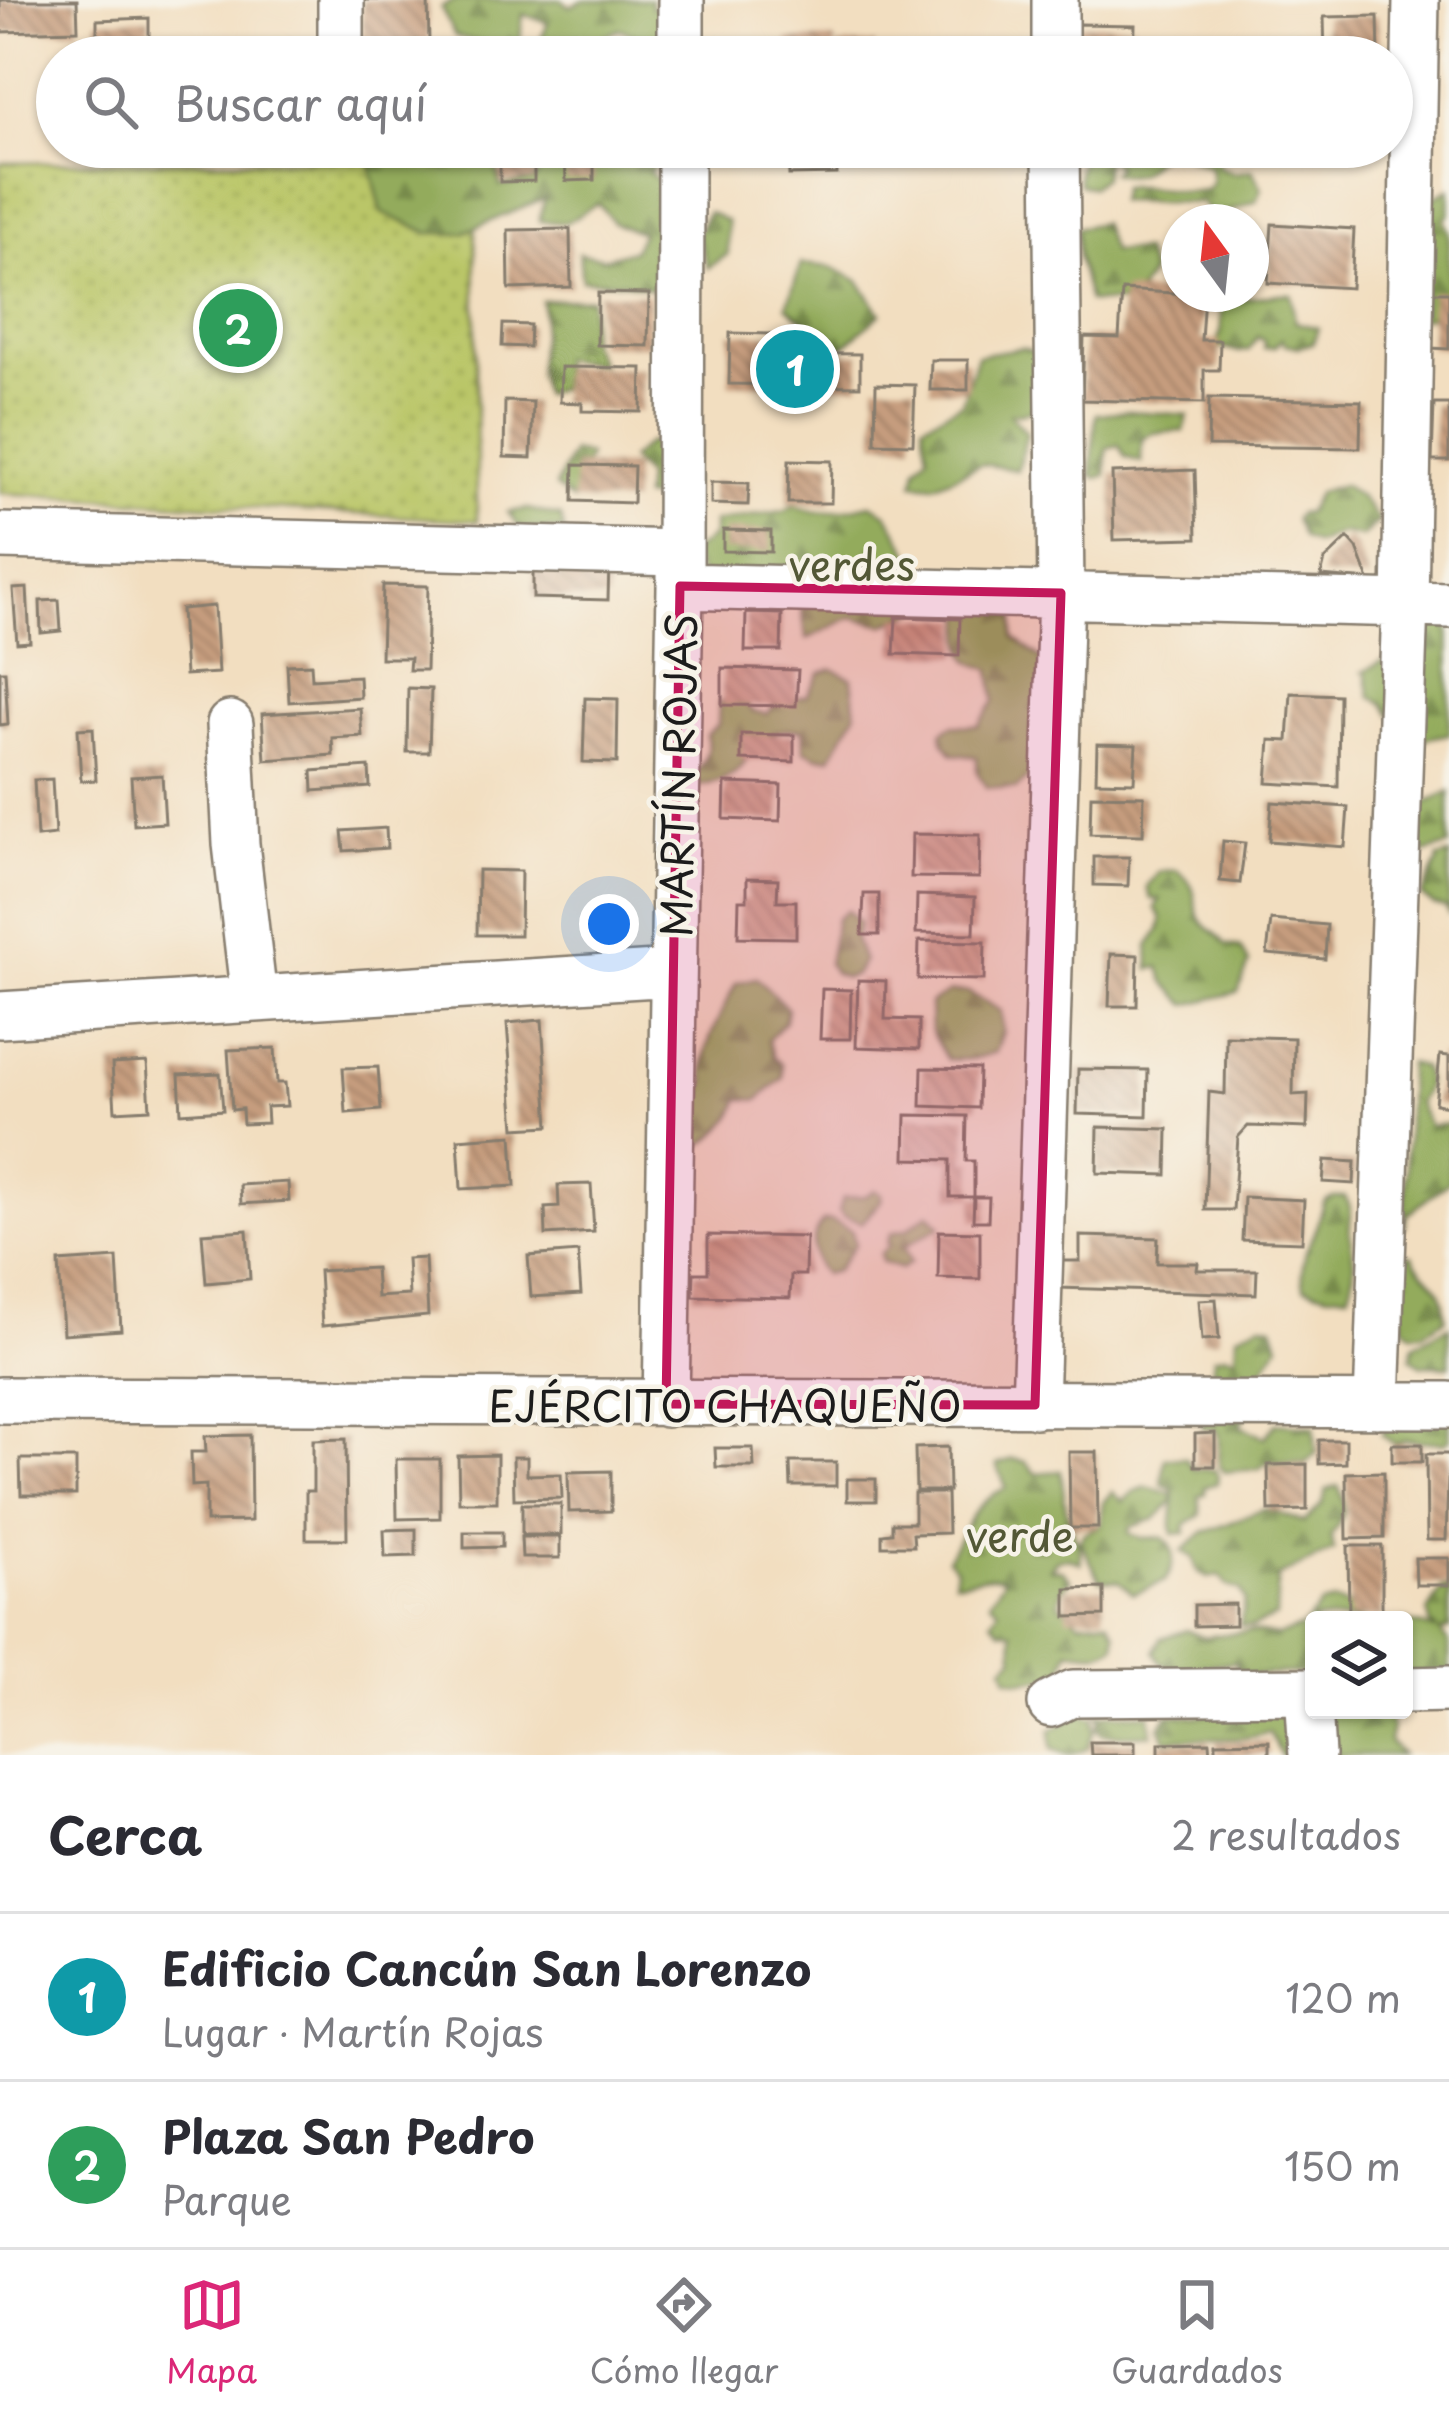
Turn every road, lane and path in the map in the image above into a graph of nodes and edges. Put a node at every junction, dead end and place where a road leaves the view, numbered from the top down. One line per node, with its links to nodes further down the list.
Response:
1 (341, 0): 5 (street)
2 (681, 0): 6 (street)
3 (1054, 0): 7 (street)
4 (1415, 0): 13 (street)
5 (341, 36)
6 (681, 36)
7 (1055, 36)
8 (681, 168): 11 (street, MARTÍN ROJAS)
9 (1056, 168): 12 (street)
10 (0, 536): 11 (street)
11 (680, 569): 12 (street); 15 (street, MARTÍN ROJAS)
12 (1060, 592): 13 (street); 20 (street)
13 (1427, 604): 21 (street)
14 (230, 724): 16 (street)
15 (674, 973): 16 (street); 19 (street, MARTÍN ROJAS)
16 (254, 1000): 17 (street)
17 (0, 1015)
18 (0, 1400): 19 (street, EJÉRCITO CHAQUEÑO)
19 (666, 1404): 20 (street, EJÉRCITO CHAQUEÑO)
20 (1035, 1405): 21 (street, EJÉRCITO CHAQUEÑO)
21 (1377, 1405): 22 (street, EJÉRCITO CHAQUEÑO)
22 (1449, 1406)
23 (1449, 1689): 24 (street)
24 (1413, 1690)
25 (1305, 1691): 26 (street)
26 (1051, 1704)
27 (1311, 1719): 28 (street)
28 (1312, 1755)

